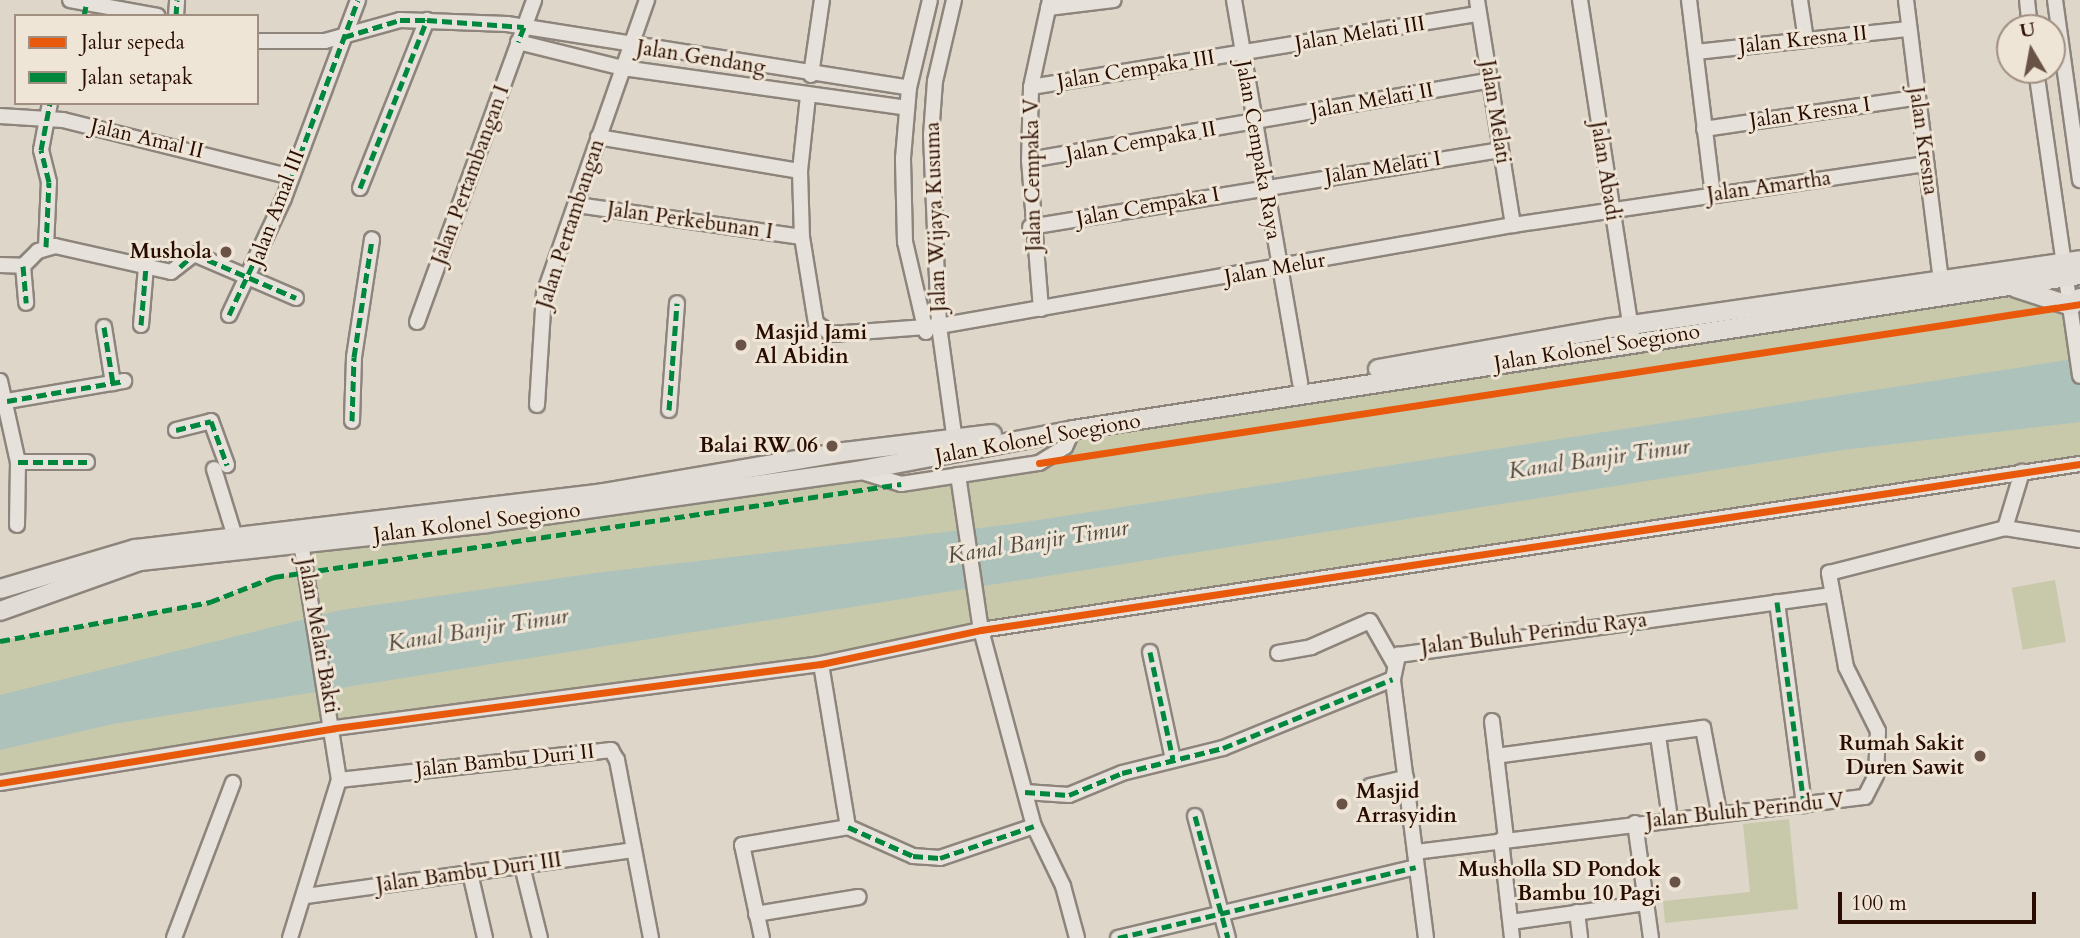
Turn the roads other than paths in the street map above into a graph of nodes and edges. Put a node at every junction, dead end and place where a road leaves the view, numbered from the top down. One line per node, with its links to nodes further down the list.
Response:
1 (70, 0): 17 (street)
2 (358, 0): 22 (street, Jalan Amal III)
3 (534, 0): 20 (street)
4 (647, 0): 26 (street, Jalan Pertambangan)
5 (822, 0): 30 (street)
6 (930, 0): 34 (street, Jalan Wijaya Kusuma)
7 (954, 0): 77 (street, Jalan Wijaya Kusuma)
8 (1114, 0): 15 (street)
9 (1234, 0): 28 (street, Jalan Cempaka Raya)
10 (1580, 0): 55 (street, Jalan Abadi)
11 (1689, 0): 27 (street)
12 (1800, 0): 23 (street)
13 (1906, 0): 21 (street, Jalan Kresna)
14 (2055, 0): 43 (street)
15 (1049, 4): 33 (street, Jalan Cempaka V)
16 (1478, 7): 28 (street, Jalan Melati III); 31 (street, Jalan Melati)
17 (85, 11): 18 (street)
18 (129, 14)
19 (425, 20): 20 (street, Jalan Gendang); 22 (street, Jalan Gendang); 52 (street)
20 (524, 27): 25 (street, Jalan Pertambangan I); 26 (street, Jalan Gendang)
21 (1909, 29): 23 (street, Jalan Kresna II); 36 (street, Jalan Kresna)
22 (344, 37): 24 (street, Jalan Gendang); 49 (street, Jalan Amal III)
23 (1806, 40): 27 (street, Jalan Kresna II)
24 (259, 41)
25 (518, 42): 29 (street, Jalan Gendang); 75 (street, Jalan Pertambangan I)
26 (630, 47): 29 (street, Jalan Pertambangan); 30 (street, Jalan Gendang)
27 (1696, 51): 41 (street)
28 (1241, 53): 33 (street, Jalan Cempaka III); 40 (street, Jalan Cempaka Raya)
29 (623, 68): 35 (street, Jalan Gendang); 42 (street, Jalan Pertambangan)
30 (811, 75): 34 (street, Jalan Gendang)
31 (1490, 80): 40 (street, Jalan Melati II); 45 (street, Jalan Melati)
32 (2039, 84): 44 (street)
33 (1031, 87): 46 (street, Jalan Cempaka V)
34 (909, 88): 37 (street, Jalan Wijaya Kusuma)
35 (808, 96): 37 (street, Jalan Gendang); 48 (street)
36 (1915, 98): 41 (street, Jalan Kresna I); 47 (street, Jalan Kresna)
37 (907, 108): 79 (street, Jalan Wijaya Kusuma)
38 (49, 110): 39 (street, Jalan Amal II); 49 (street, Jalan Amal II); 60 (street)
39 (0, 116)
40 (1254, 122): 46 (street, Jalan Cempaka II); 51 (street, Jalan Cempaka Raya)
41 (1704, 128): 53 (street)
42 (598, 137): 48 (street); 54 (street, Jalan Pertambangan)
43 (2077, 140): 44 (street); 50 (street)
44 (2050, 145): 65 (street)
45 (1500, 149): 51 (street, Jalan Melati I); 56 (street, Jalan Melati)
46 (1029, 160): 57 (street, Jalan Cempaka V)
47 (1927, 164): 53 (street, Jalan Amartha); 67 (street, Jalan Kresna)
48 (800, 171): 58 (street)
49 (291, 177): 66 (street, Jalan Amal III)
50 (2080, 180)
51 (1265, 187): 57 (street, Jalan Cempaka I); 64 (street, Jalan Cempaka Raya)
52 (360, 188)
53 (1713, 195): 55 (street, Jalan Amartha)
54 (577, 205): 58 (street, Jalan Perkebunan I); 86 (street, Jalan Pertambangan)
55 (1611, 210): 56 (street, Jalan Melur); 80 (street, Jalan Abadi)
56 (1513, 225): 64 (street, Jalan Melur)
57 (1030, 227): 73 (street, Jalan Cempaka V)
58 (802, 237): 79 (street, Jalan Melur)
59 (372, 239): 88 (street)
60 (46, 247): 62 (street); 63 (street, Jalan Amal III)
61 (0, 265): 62 (street)
62 (23, 266): 70 (street)
63 (146, 267): 66 (street, Jalan Amal III); 76 (street)
64 (1279, 269): 73 (street, Jalan Melur); 84 (street, Jalan Cempaka Raya)
65 (2073, 269): 67 (main road, Jalan Kolonel Soegiono); 68 (main road, Jalan Kolonel Soegiono); 72 (street)
66 (249, 279): 69 (street); 74 (street)
67 (1941, 282): 80 (main road, Jalan Kolonel Soegiono)
68 (2012, 287): 72 (main road); 80 (main road, Jalan Kolonel Soegiono)
69 (296, 298)
70 (26, 303)
71 (677, 303): 87 (street)
72 (2074, 305): 82 (street)
73 (1041, 309): 77 (street, Jalan Melur)
74 (229, 315)
75 (417, 322)
76 (141, 324)
77 (939, 326): 79 (street, Jalan Melur); 81 (street, Jalan Wijaya Kusuma)
78 (104, 327): 85 (street)
79 (922, 327): 81 (street, Jalan Wijaya Kusuma)
80 (1632, 333): 84 (main road, Jalan Kolonel Soegiono); 90 (main road, Jalan Kolonel Soegiono)
81 (942, 352): 91 (street, Jalan Wijaya Kusuma)
82 (2080, 376)
83 (0, 381): 85 (street)
84 (1300, 383): 91 (main road, Jalan Kolonel Soegiono)
85 (7, 401): 92 (street)
86 (537, 405)
87 (669, 410)
88 (352, 421)
89 (176, 430): 100 (street)
90 (1073, 430): 95 (main road, Jalan Kolonel Soegiono); 97 (street)
91 (955, 441): 100 (main road, Jalan Kolonel Soegiono)
92 (18, 462): 93 (street); 98 (street)
93 (87, 462)
94 (2080, 464): 96 (street)
95 (857, 471): 97 (street); 102 (main road, Jalan Kolonel Soegiono)
96 (2022, 472): 99 (street); 107 (street)
97 (959, 481): 107 (street)
98 (17, 525)
99 (2005, 528): 101 (street); 104 (street)
100 (235, 537): 103 (main road, Jalan Kolonel Soegiono)
101 (2080, 540)
102 (301, 543): 106 (main road, Jalan Kolonel Soegiono); 114 (street, Jalan Melati Bakti)
103 (0, 589)
104 (1830, 595): 105 (street, Jalan Buluh Perindu Raya); 124 (street, Jalan Buluh Perindu V)
105 (1777, 602): 110 (street, Jalan Buluh Perindu Raya); 124 (street)
106 (0, 611)
107 (981, 630): 111 (street); 123 (street)
108 (1150, 652): 117 (street)
109 (1278, 653): 110 (street)
110 (1394, 663): 112 (street, Jalan Buluh Perindu Raya)
111 (821, 664): 114 (street); 130 (street)
112 (1393, 679): 117 (street); 119 (street, Jalan Buluh Perindu Raya)
113 (1492, 721): 116 (street)
114 (336, 732): 118 (street, Jalan Melati Bakti); 120 (street)
115 (1658, 736): 116 (street); 125 (street); 127 (street)
116 (1496, 756): 131 (street)
117 (1173, 760): 123 (street)
118 (338, 774): 132 (street, Jalan Bambu Duri II); 136 (street, Jalan Melati Bakti)
119 (1406, 778): 122 (street); 133 (street, Jalan Buluh Perindu Raya)
120 (0, 783)
121 (233, 783): 143 (street)
122 (1370, 786)
123 (1025, 792): 129 (street)
124 (1804, 805): 125 (street, Jalan Buluh Perindu V)
125 (1719, 812): 127 (street, Jalan Buluh Perindu V)
126 (1195, 816): 139 (street)
127 (1670, 818): 128 (street, Jalan Buluh Perindu V)
128 (1635, 823): 131 (street, Jalan Buluh Perindu V); 138 (street)
129 (1034, 826): 130 (street); 149 (street)
130 (848, 827): 141 (street)
131 (1503, 840): 133 (street, Jalan Buluh Perindu V); 142 (street)
132 (633, 850): 134 (street, Jalan Bambu Duri III); 147 (street)
133 (1415, 859): 139 (street, Jalan Buluh Perindu V); 152 (street, Jalan Buluh Perindu Raya)
134 (522, 866): 135 (street, Jalan Bambu Duri III); 146 (street)
135 (470, 873): 136 (street, Jalan Bambu Duri III); 145 (street)
136 (306, 896): 144 (street, Jalan Melati Bakti)
137 (859, 897): 141 (street)
138 (1646, 903): 140 (street); 155 (street)
139 (1221, 912): 150 (street, Jalan Buluh Perindu V); 151 (street)
140 (1577, 912): 142 (street); 154 (street)
141 (756, 914): 148 (street)
142 (1510, 922): 153 (street)
143 (174, 938)
144 (290, 938)
145 (485, 938)
146 (540, 938)
147 (651, 938)
148 (762, 938)
149 (1077, 938)
150 (1118, 938)
151 (1228, 938)
152 (1426, 938)
153 (1512, 938)
154 (1580, 938)
155 (1651, 938)

